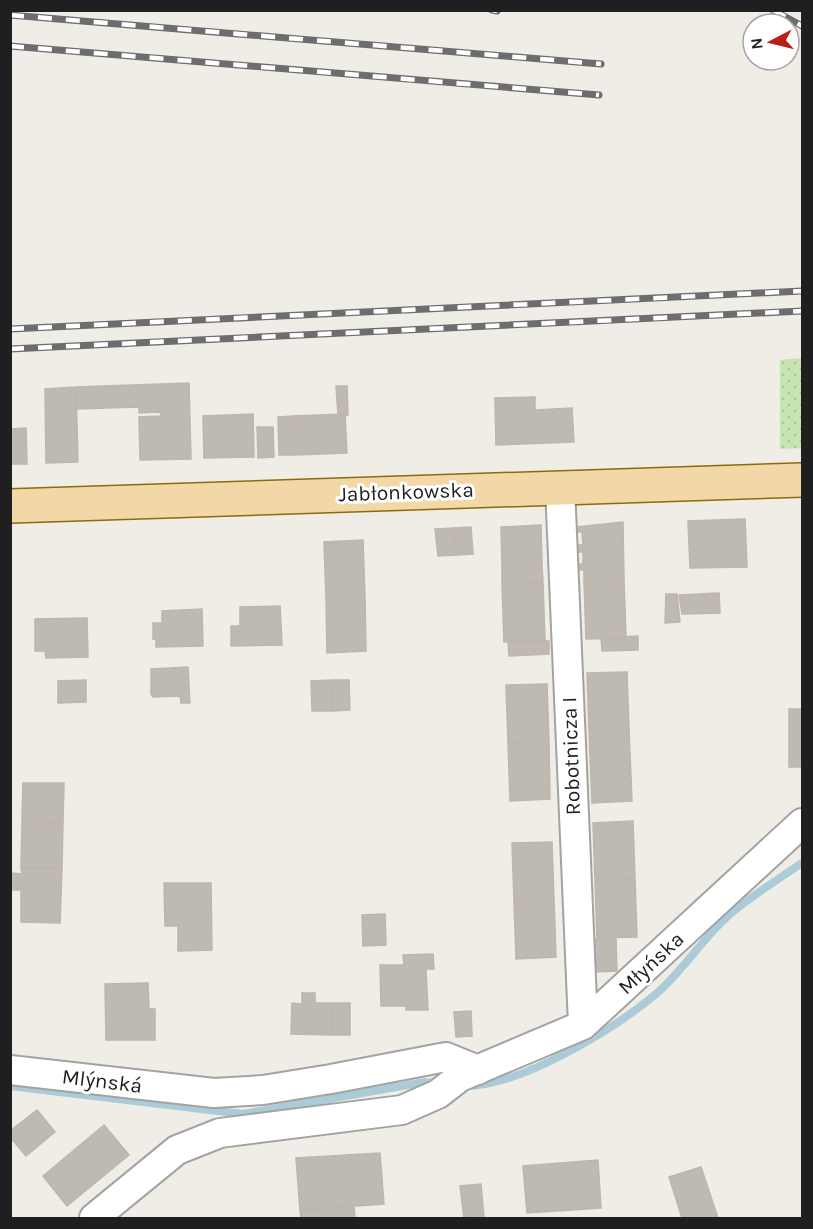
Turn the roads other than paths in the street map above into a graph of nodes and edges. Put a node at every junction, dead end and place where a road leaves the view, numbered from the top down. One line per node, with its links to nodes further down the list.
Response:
1 (802, 480): 2 (main road, Jabłonkowska)
2 (560, 487): 3 (main road, Jabłonkowska); 5 (street, Robotnicza I)
3 (10, 506)
4 (802, 823): 5 (street, Młyńska)
5 (583, 1025): 7 (street, Młyńska)
6 (10, 1070): 8 (street, Mlýnská)
7 (459, 1080): 8 (street, Młyńska); 8 (street, Młyńska)
8 (212, 1109): 9 (street, Młyńska)
9 (94, 1218)

